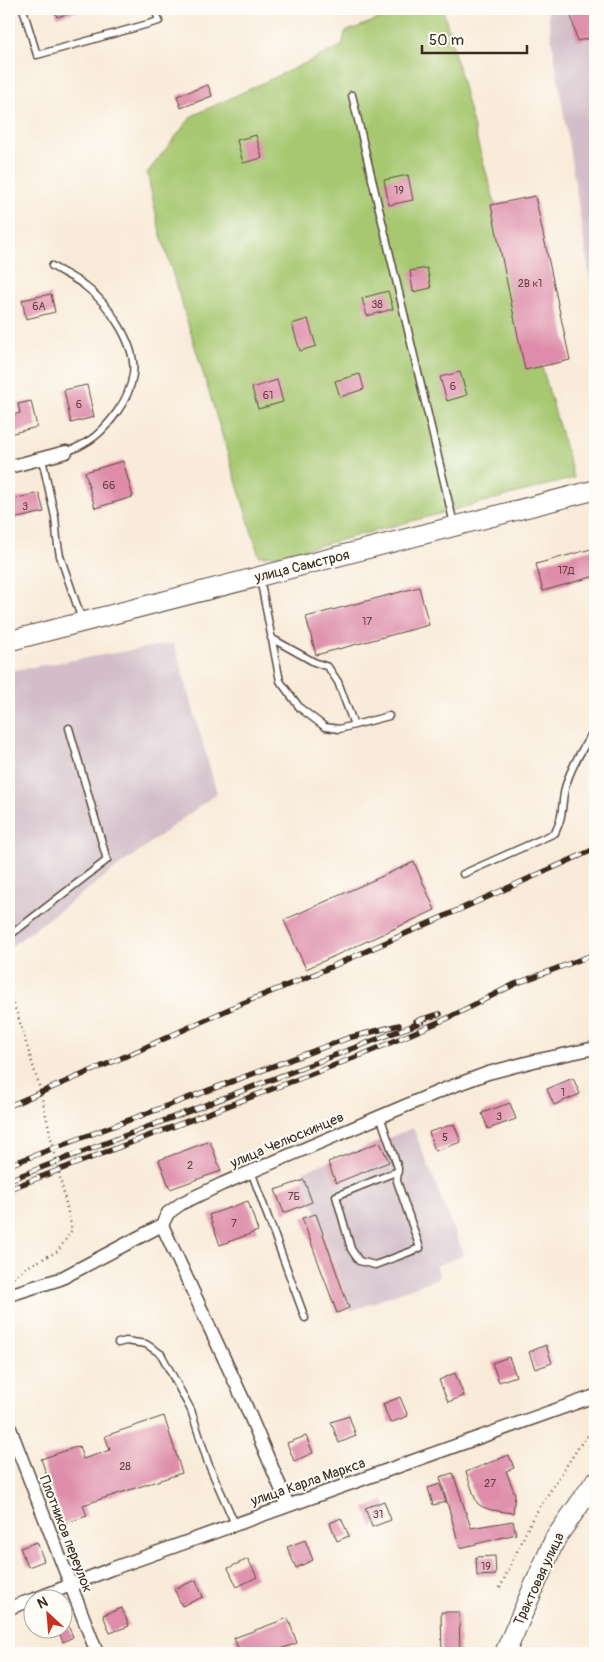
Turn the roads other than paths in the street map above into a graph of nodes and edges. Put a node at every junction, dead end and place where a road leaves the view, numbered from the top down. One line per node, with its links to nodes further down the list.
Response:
1 (23, 9): 2 (lane)
2 (156, 9)
3 (352, 95): 9 (lane)
4 (52, 266): 5 (lane)
5 (66, 452): 6 (street)
6 (42, 459): 7 (street); 11 (lane)
7 (9, 467)
8 (595, 490): 9 (street, улица Самстроя)
9 (454, 526): 10 (street, улица Самстроя)
10 (260, 576): 11 (street, улица Самстроя); 12 (lane)
11 (83, 622): 13 (street, улица Самстроя)
12 (271, 638): 15 (lane); 15 (lane)
13 (9, 641)
14 (389, 716): 15 (lane)
15 (354, 725)
16 (69, 728): 19 (lane)
17 (595, 728): 18 (lane)
18 (463, 874)
19 (9, 936)
20 (595, 1048): 21 (street, улица Челюскинцев)
21 (380, 1116): 22 (street, улица Челюскинцев); 23 (lane)
22 (251, 1171): 24 (street, улица Челюскинцев); 26 (lane)
23 (398, 1171): 23 (lane)
24 (162, 1225): 25 (street, улица Челюскинцев); 31 (street)
25 (9, 1295)
26 (306, 1318)
27 (118, 1343): 32 (lane)
28 (595, 1396): 31 (street, улица Карла Маркса)
29 (9, 1426): 33 (street, Плотников переулок)
30 (595, 1482): 38 (main road, Трактовая улица)
31 (288, 1506): 32 (street, улица Карла Маркса)
32 (235, 1524): 33 (street, улица Карла Маркса)
33 (70, 1586): 34 (street, улица Карла Маркса); 37 (street, Плотников переулок)
34 (59, 1590)
35 (22, 1604): 36 (street, улица Карла Маркса)
36 (9, 1608)
37 (97, 1653)
38 (505, 1653)

